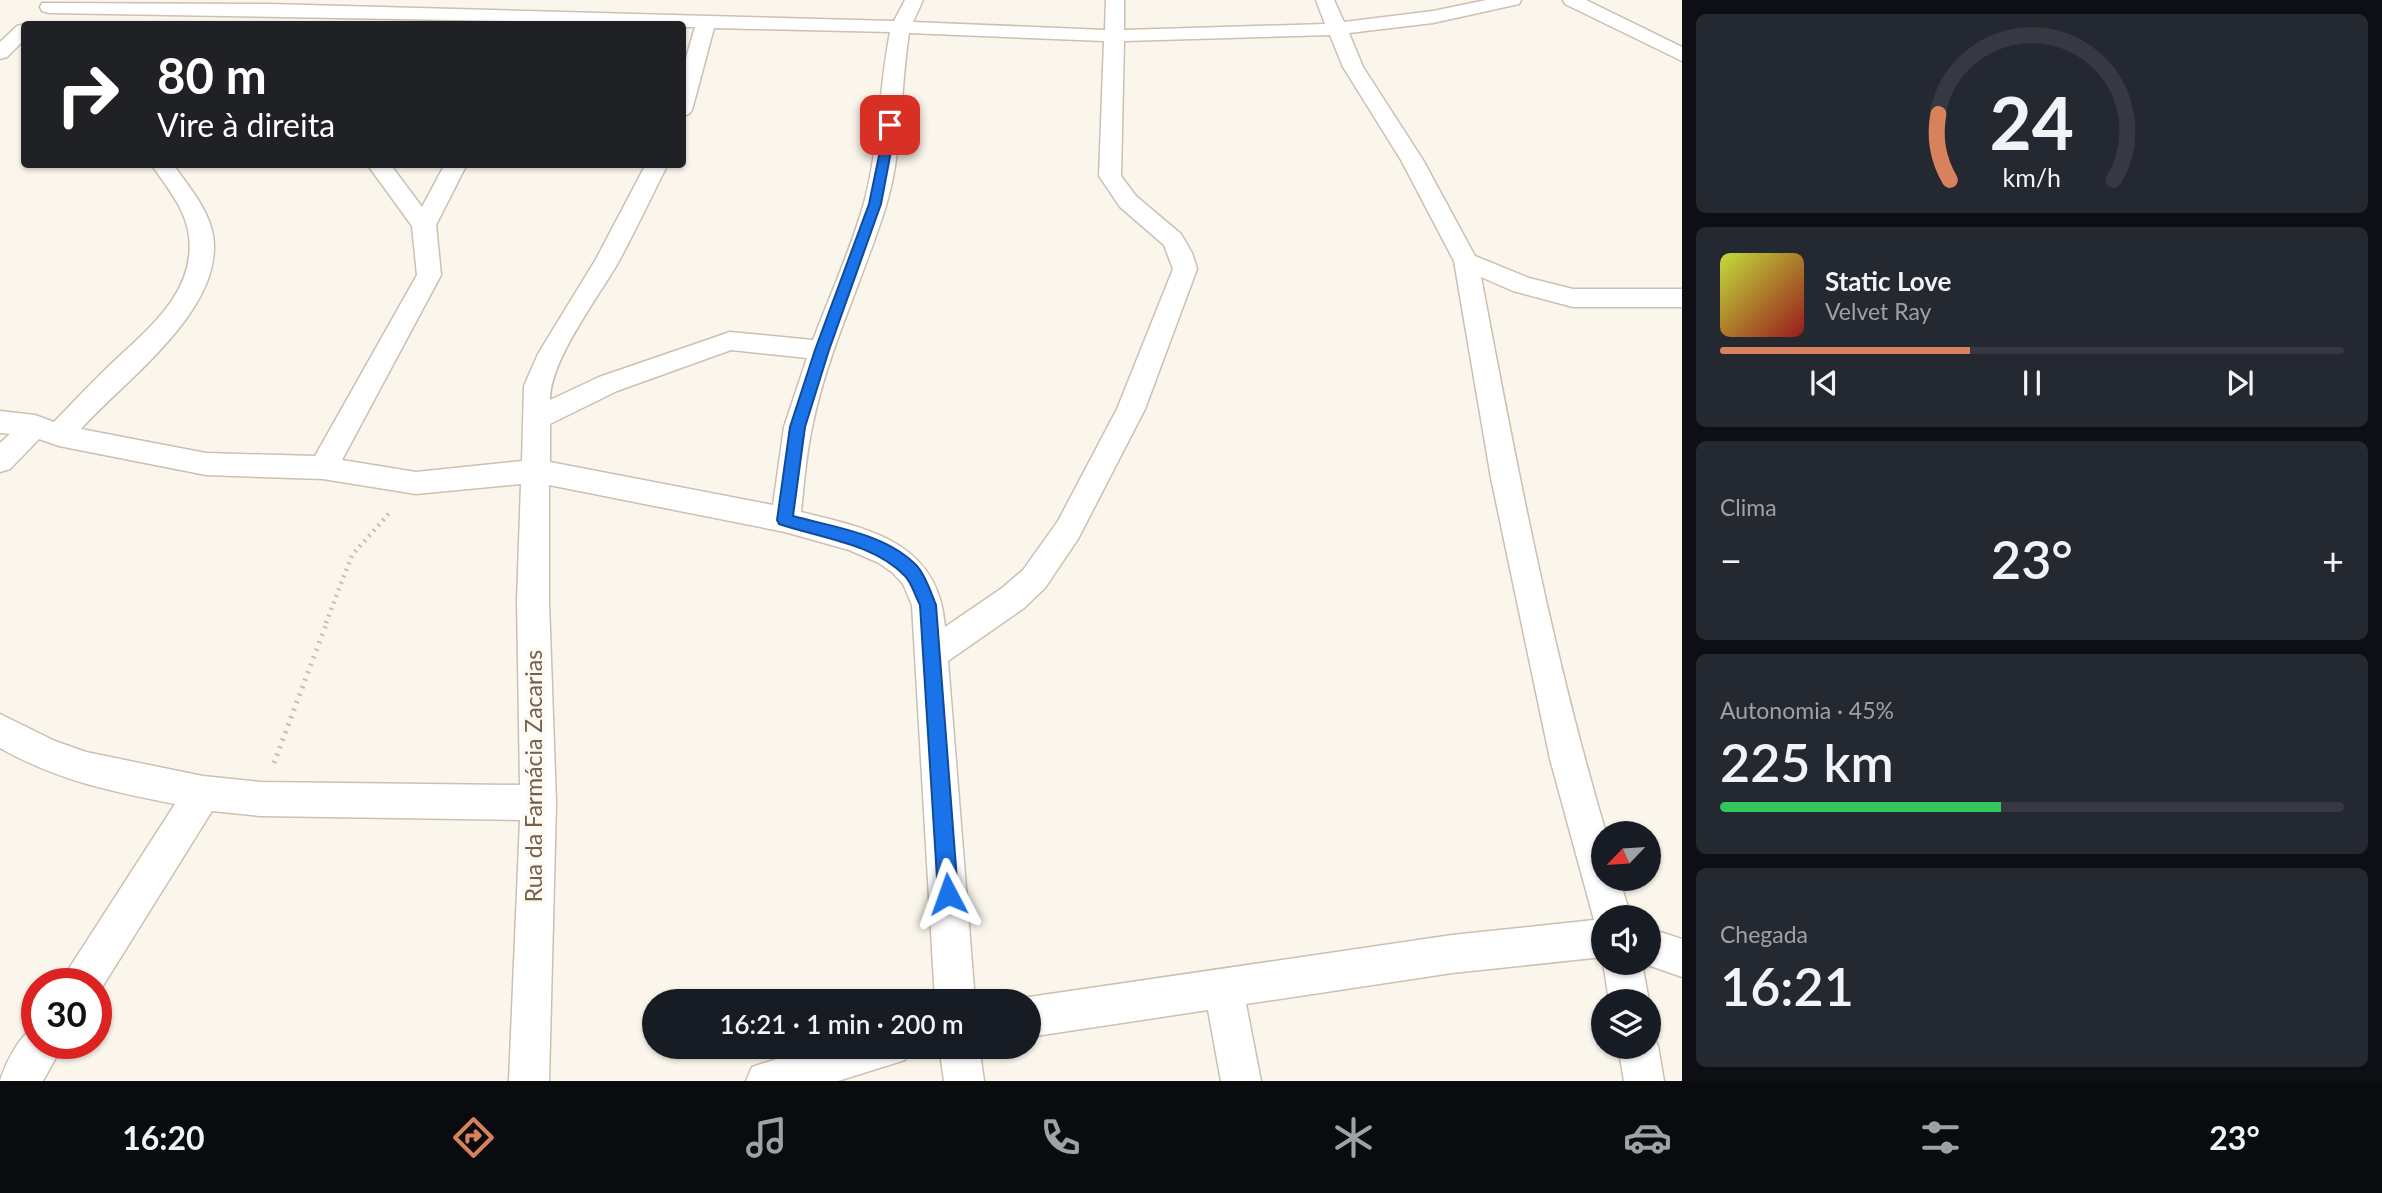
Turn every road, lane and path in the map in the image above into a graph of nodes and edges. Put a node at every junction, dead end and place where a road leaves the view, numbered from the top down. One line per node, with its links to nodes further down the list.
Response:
1 (652, 0): 14 (street)
2 (914, 0): 17 (street)
3 (1115, 0): 20 (street)
4 (1325, 0): 18 (street)
5 (1512, 0): 18 (street)
6 (1572, 0): 22 (street)
7 (51, 4): 10 (street); 12 (street)
8 (168, 4): 10 (street); 11 (street)
9 (435, 7): 11 (street); 13 (street)
10 (79, 16)
11 (276, 17)
12 (33, 21)
13 (537, 21)
14 (645, 21)
15 (686, 23): 16 (street)
16 (706, 23): 17 (street); 23 (street)
17 (901, 27): 20 (street); 31 (street)
18 (1337, 29): 20 (street); 29 (street)
19 (21, 33): 21 (street)
20 (1113, 36): 40 (street)
21 (0, 53)
22 (1682, 55)
23 (686, 96)
24 (165, 168): 34 (street)
25 (382, 168): 28 (street)
26 (454, 168): 28 (street)
27 (655, 168): 32 (street, Rua da Farmácia Zacarias)
28 (424, 225): 36 (street)
29 (1466, 261): 30 (street); 45 (street)
30 (1682, 298)
31 (822, 350): 32 (street); 39 (street)
32 (536, 419): 37 (street, Rua da Farmácia Zacarias)
33 (0, 422): 34 (street)
34 (47, 431): 35 (street); 36 (street)
35 (0, 461)
36 (323, 468): 38 (street)
37 (537, 471): 38 (street); 39 (street); 44 (street, Rua da Farmácia Zacarias)
38 (416, 483): 43 (path)
39 (785, 520): 40 (street)
40 (933, 653): 51 (street)
41 (0, 730): 42 (street)
42 (202, 793): 43 (street); 49 (street)
43 (260, 799): 44 (street)
44 (538, 803): 58 (street, Rua da Farmácia Zacarias)
45 (1609, 905)
46 (1591, 939): 50 (street)
47 (1661, 951): 48 (street)
48 (1682, 958)
49 (92, 968)
50 (1223, 987): 52 (street); 61 (street)
51 (954, 989)
52 (1041, 1015)
53 (34, 1059): 57 (street)
54 (845, 1059): 59 (street)
55 (961, 1059): 60 (street)
56 (1640, 1059): 62 (street)
57 (20, 1081)
58 (529, 1081)
59 (766, 1081)
60 (964, 1081)
61 (1241, 1081)
62 (1644, 1081)

